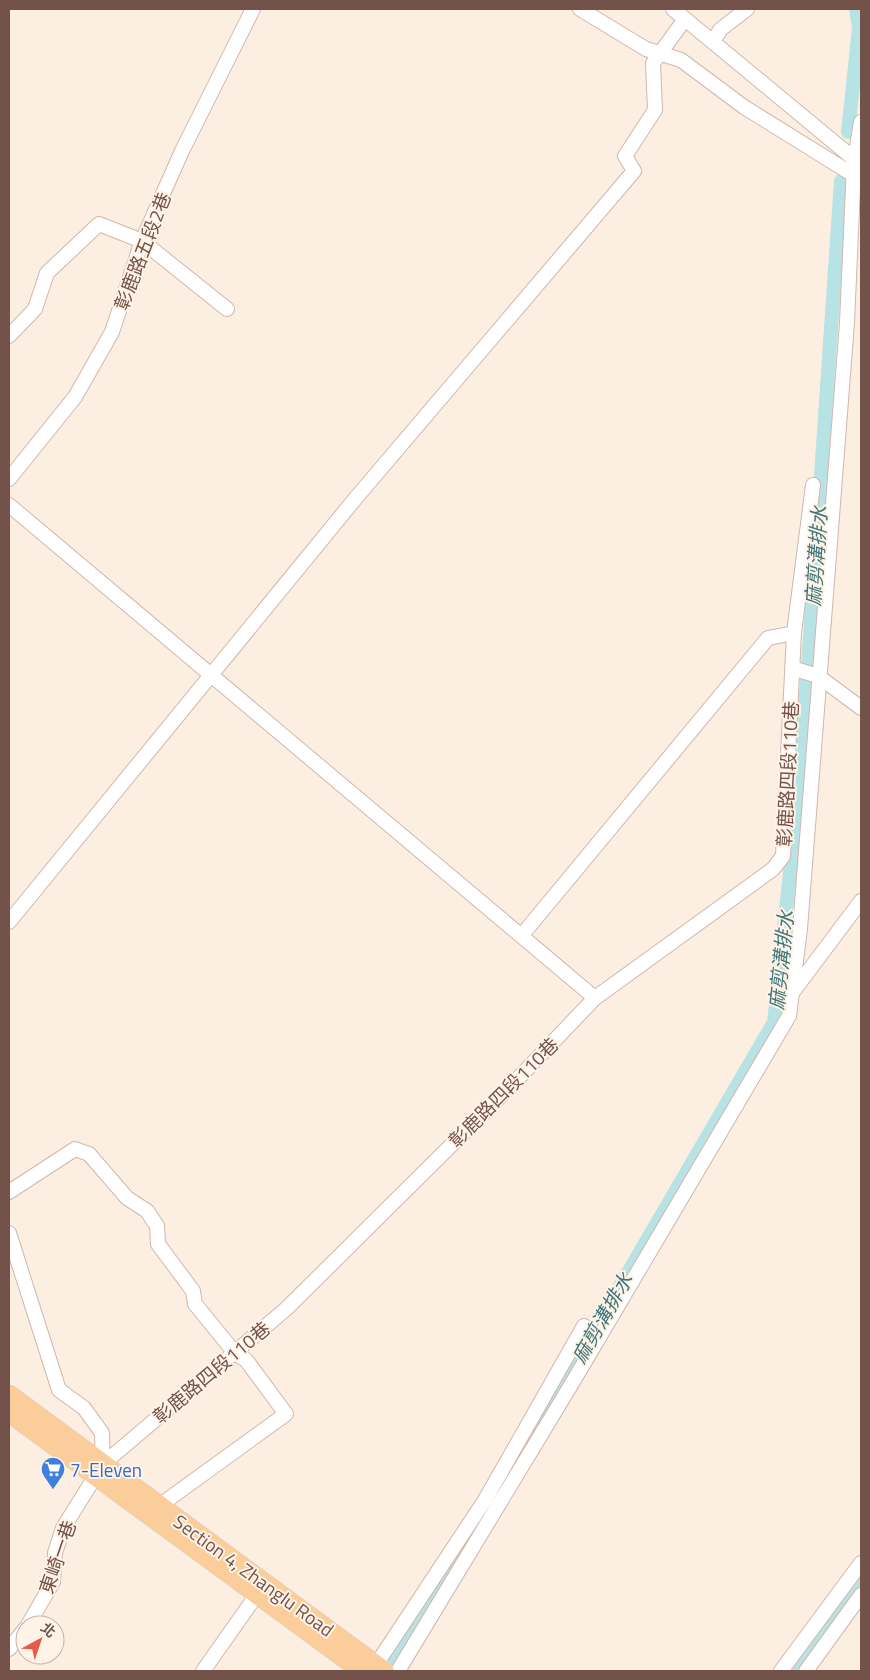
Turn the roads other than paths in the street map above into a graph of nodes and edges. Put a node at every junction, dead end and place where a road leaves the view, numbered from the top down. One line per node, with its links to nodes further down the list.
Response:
1 (253, 9): 10 (street, 彰鹿路五段2巷)
2 (580, 9): 7 (street)
3 (673, 9): 5 (street)
4 (747, 9): 6 (street)
5 (685, 19): 6 (street); 7 (street)
6 (713, 41): 9 (street)
7 (661, 54): 9 (street); 18 (street)
8 (861, 122): 9 (street)
9 (858, 169): 19 (street)
10 (142, 241): 11 (street); 12 (street); 13 (street, 彰鹿路五段2巷)
11 (227, 309)
12 (9, 336)
13 (9, 479)
14 (814, 485): 16 (street, 彰鹿路四段110巷)
15 (9, 505): 18 (street)
16 (794, 633): 17 (street, 彰鹿路四段110巷); 23 (street)
17 (792, 673): 19 (street); 25 (street, 彰鹿路四段110巷)
18 (213, 675): 22 (street); 23 (street)
19 (818, 676): 20 (street); 24 (street)
20 (861, 708)
21 (861, 901): 24 (street)
22 (9, 922)
23 (522, 935): 25 (street)
24 (792, 993): 28 (street)
25 (595, 998): 29 (street, 彰鹿路四段110巷)
26 (9, 1192): 29 (street)
27 (9, 1233): 32 (street)
28 (599, 1336): 39 (street); 41 (street)
29 (234, 1353): 32 (street, 彰鹿路四段110巷); 34 (street)
30 (9, 1394): 32 (main road)
31 (9, 1413): 32 (main road)
32 (99, 1471): 33 (main road); 38 (street, 東崎一巷)
33 (120, 1487): 34 (main road, Section 4, Zhanglu Road); 36 (main road, Section 4, Zhanglu Road)
34 (160, 1506): 36 (main road, Section 4, Zhanglu Road)
35 (861, 1562): 42 (street)
36 (261, 1590): 39 (main road, Section 4, Zhanglu Road); 40 (street)
37 (861, 1595): 43 (street)
38 (34, 1615)
39 (374, 1670)
40 (203, 1671)
41 (398, 1671)
42 (781, 1671)
43 (806, 1671)

